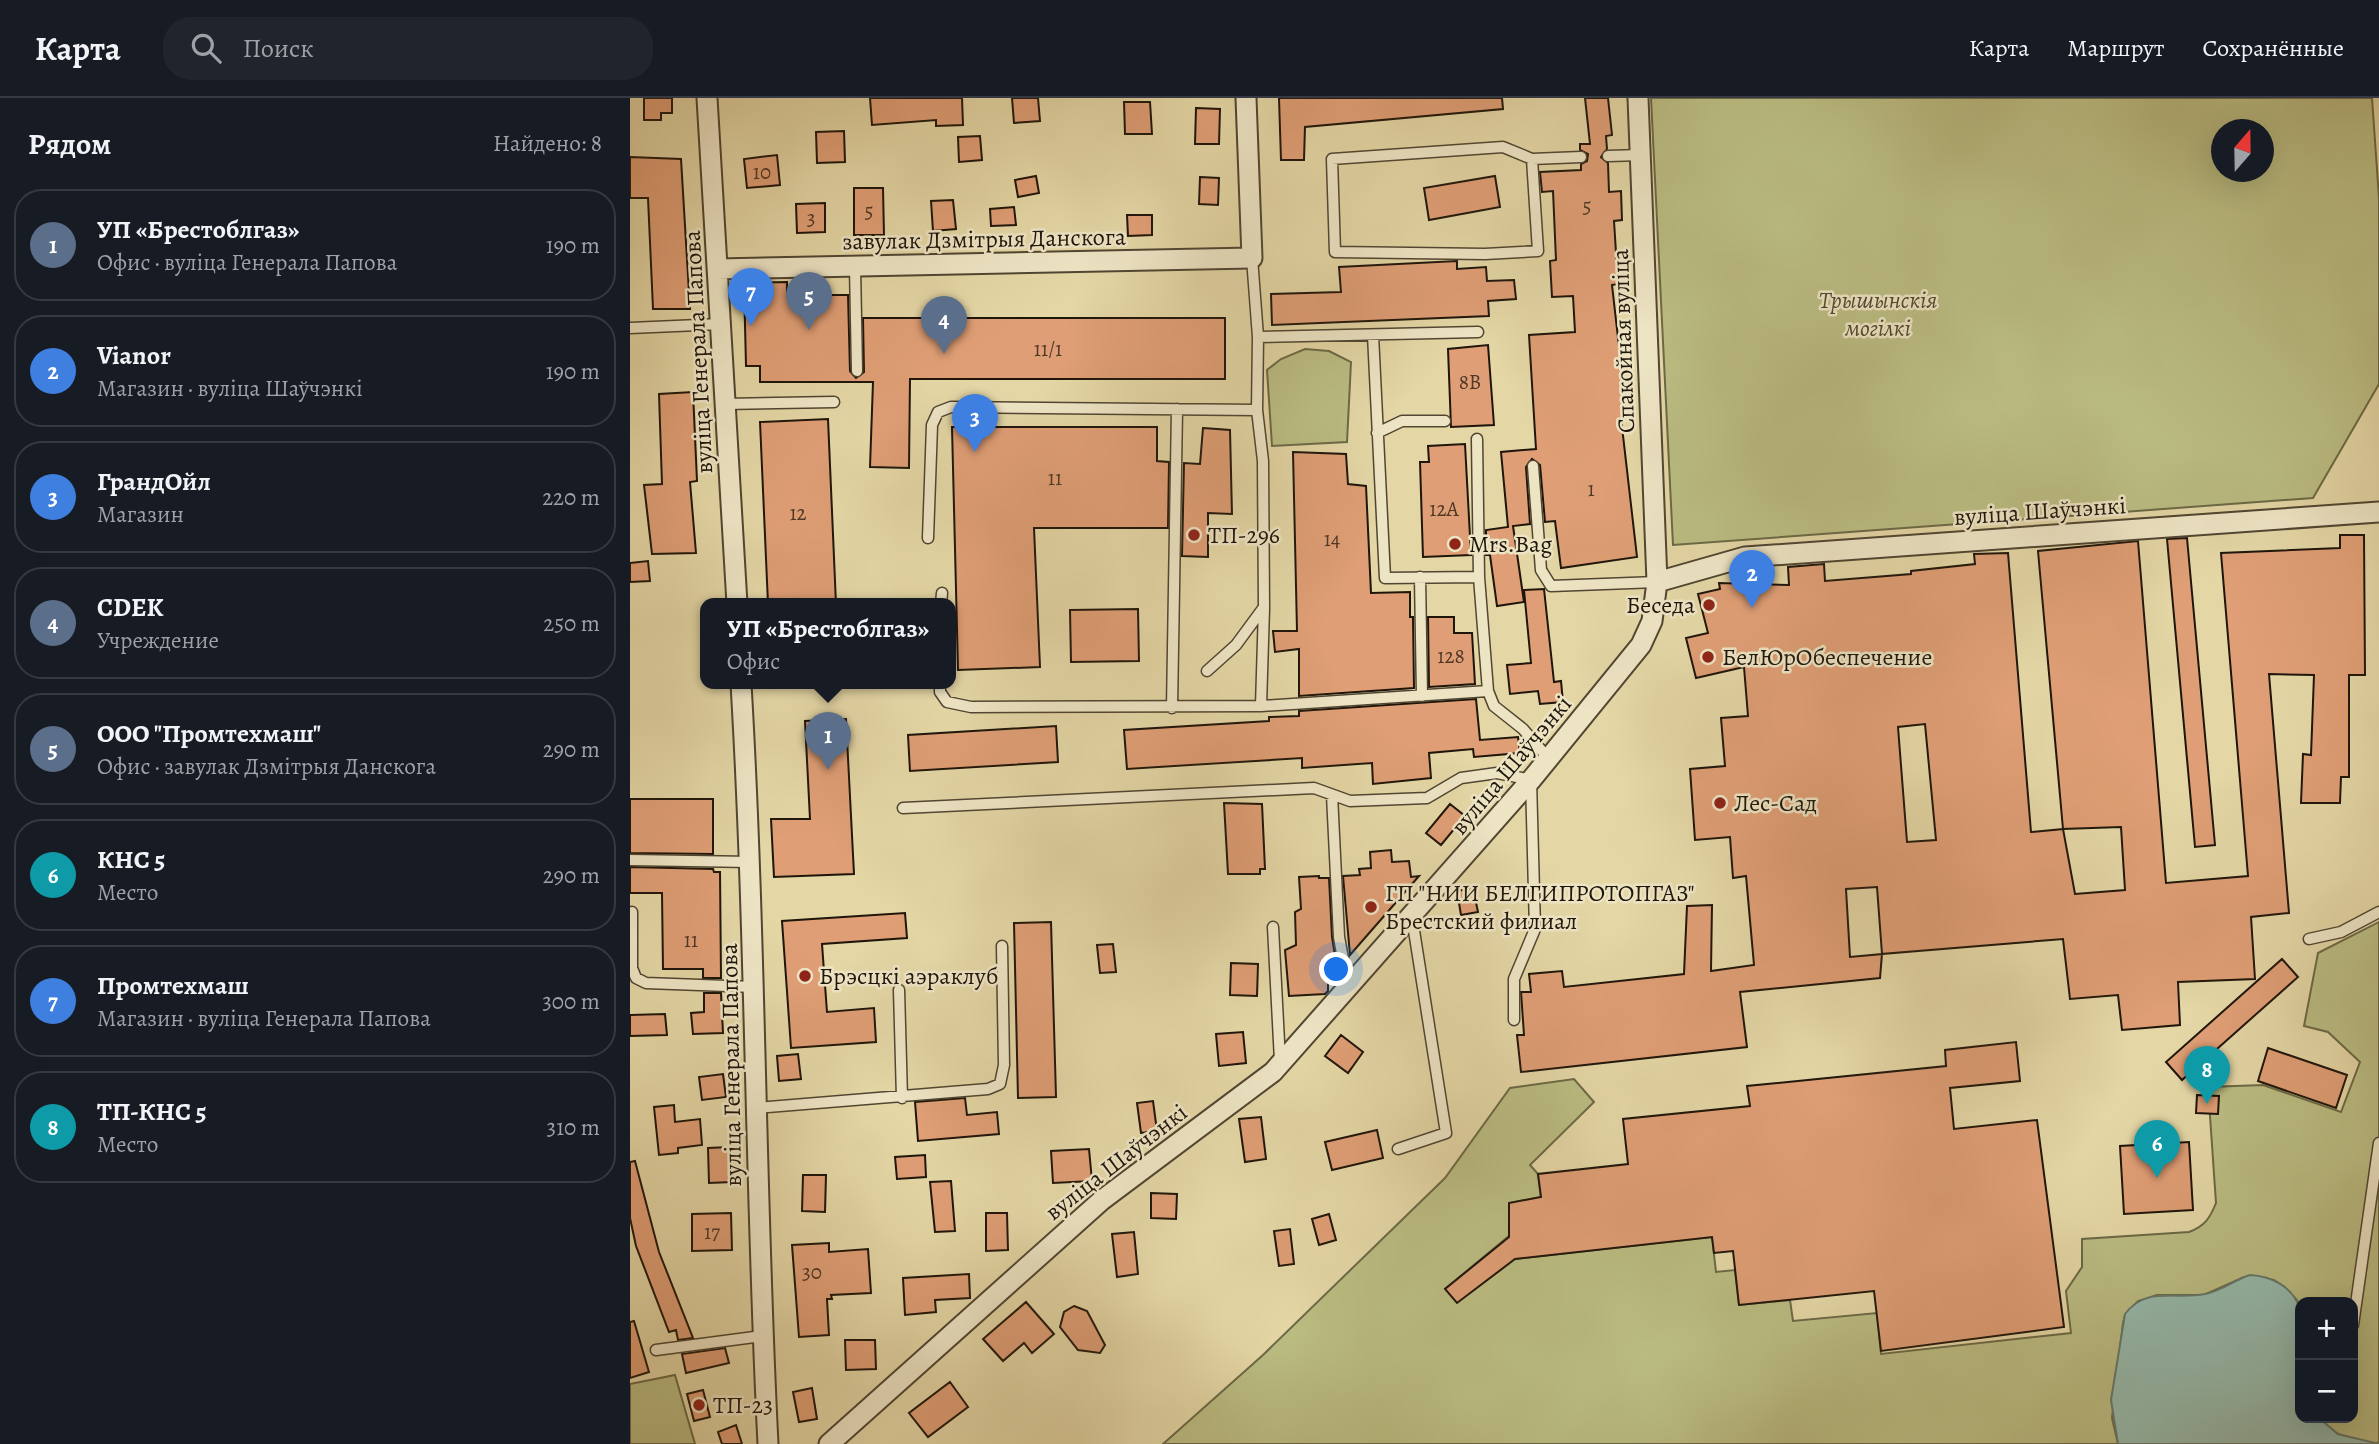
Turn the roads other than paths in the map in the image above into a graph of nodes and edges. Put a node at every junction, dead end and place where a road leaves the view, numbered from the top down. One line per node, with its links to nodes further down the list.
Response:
1 (706, 98): 10 (street, вуліца Генерала Папова)
2 (1245, 98): 8 (street)
3 (1638, 98): 4 (street, Спакойная вуліца)
4 (1641, 155): 5 (lane); 29 (street, Спакойная вуліца)
5 (1608, 156)
6 (1581, 157): 7 (lane)
7 (1532, 159): 7 (lane)
8 (1252, 258): 9 (street, завулак Дзмітрыя Данскога); 15 (lane)
9 (855, 267): 10 (street, завулак Дзмітрыя Данскога); 16 (lane)
10 (718, 269): 11 (street, вуліца Генерала Папова)
11 (721, 324): 12 (lane); 18 (street, вуліца Генерала Папова)
12 (630, 326)
13 (1478, 332): 14 (lane)
14 (1373, 335): 15 (lane); 22 (lane)
15 (1258, 337): 20 (lane)
16 (856, 372)
17 (834, 402): 18 (lane)
18 (725, 404): 30 (street, вуліца Генерала Папова)
19 (1177, 409): 20 (lane); 26 (lane); 38 (lane)
20 (1257, 410): 31 (lane)
21 (1445, 421): 22 (lane)
22 (1377, 433): 28 (lane)
23 (1477, 439): 27 (lane)
24 (1533, 466): 29 (lane)
25 (2379, 512): 29 (street, вуліца Шаўчэнкі)
26 (928, 538)
27 (1479, 577): 28 (lane); 35 (lane)
28 (1420, 578): 36 (lane)
29 (1657, 582): 39 (street, вуліца Шаўчэнкі)
30 (737, 598)
31 (1264, 607): 32 (lane); 37 (lane)
32 (1207, 671)
33 (741, 689): 44 (street, вуліца Генерала Папова)
34 (940, 689): 38 (lane)
35 (1488, 691): 36 (lane); 39 (lane)
36 (1422, 696): 37 (lane)
37 (1261, 706): 38 (lane)
38 (1172, 708)
39 (1548, 758): 40 (street, вуліца Шаўчэнкі)
40 (1531, 780): 41 (lane); 47 (street, вуліца Шаўчэнкі); 54 (lane)
41 (1332, 795): 42 (lane); 53 (lane)
42 (903, 808)
43 (630, 860): 44 (lane)
44 (751, 862): 51 (street, вуліца Генерала Папова)
45 (632, 912): 51 (lane)
46 (2379, 912): 49 (lane)
47 (1412, 918): 53 (street, вуліца Шаўчэнкі); 59 (lane)
48 (1273, 927): 55 (lane)
49 (2309, 939)
50 (1002, 946): 56 (lane)
51 (754, 987): 57 (street, вуліца Генерала Папова)
52 (898, 990): 56 (lane)
53 (1349, 990): 55 (street, вуліца Шаўчэнкі)
54 (1514, 1020)
55 (1280, 1065): 64 (street, вуліца Шаўчэнкі)
56 (902, 1098): 57 (lane)
57 (756, 1108): 61 (street, вуліца Генерала Папова)
58 (2379, 1143): 60 (lane)
59 (1398, 1149)
60 (2357, 1297)
61 (762, 1336): 62 (lane); 63 (street, вуліца Генерала Папова)
62 (656, 1350)
63 (768, 1444)
64 (829, 1444)

